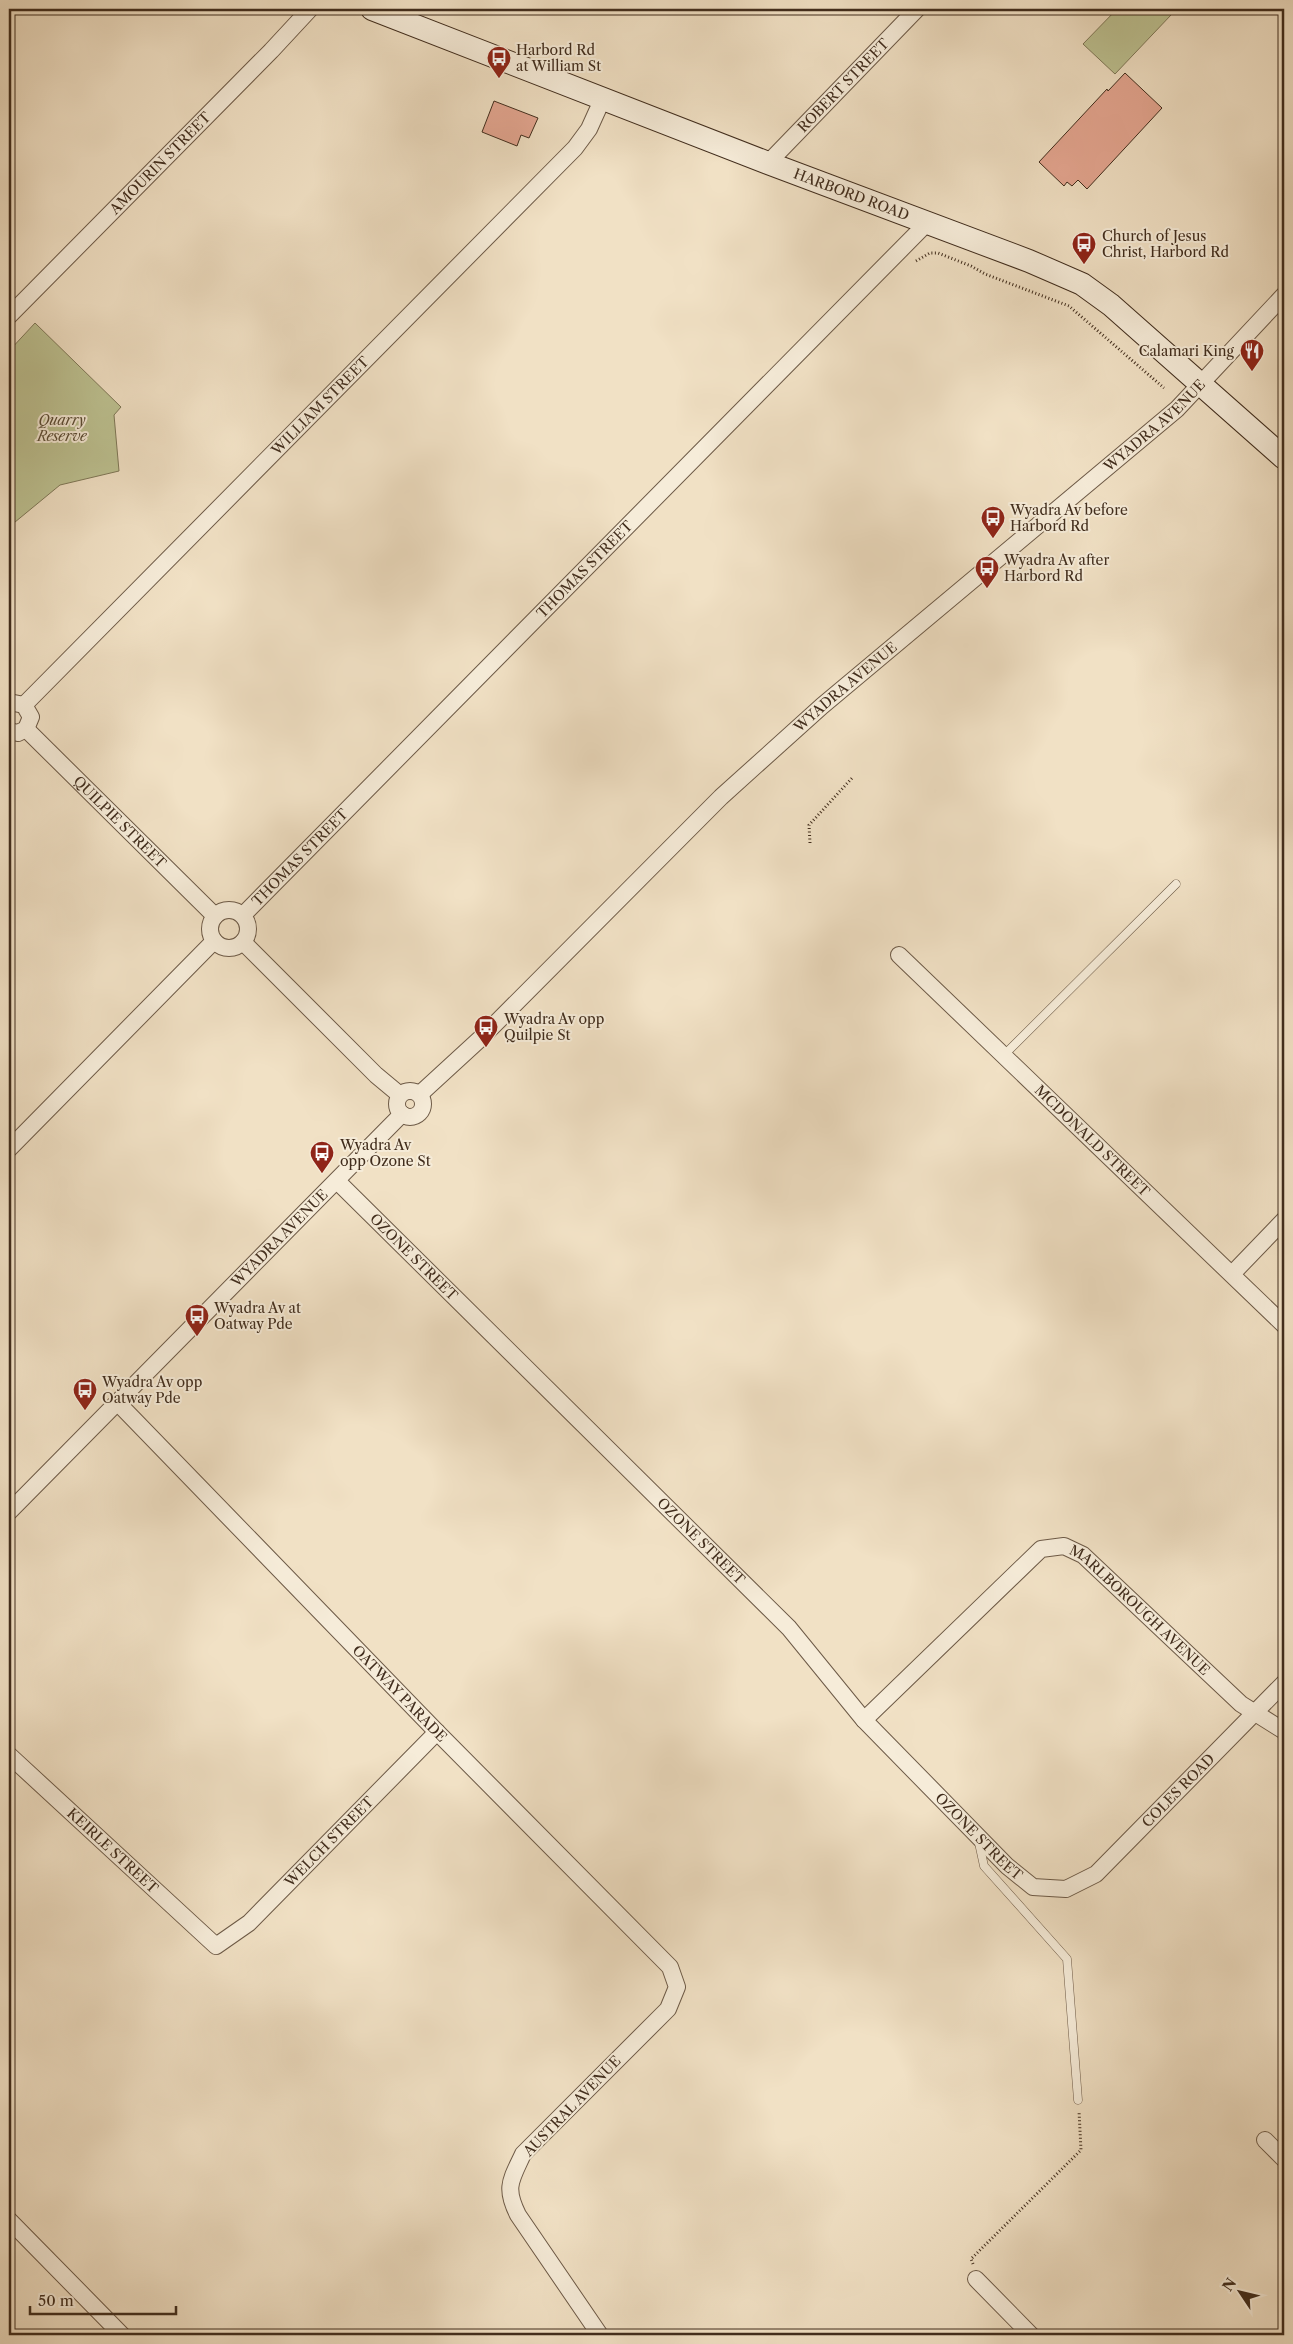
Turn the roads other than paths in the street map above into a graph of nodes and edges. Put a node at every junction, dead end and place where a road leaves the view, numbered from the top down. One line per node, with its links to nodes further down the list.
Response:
1 (310, 9): 8 (street, AMOURIN STREET)
2 (372, 9): 4 (main road, HARBORD ROAD)
3 (917, 9): 5 (street, ROBERT STREET)
4 (603, 98): 5 (main road, HARBORD ROAD); 11 (street, WILLIAM STREET)
5 (768, 164): 6 (main road, HARBORD ROAD)
6 (927, 223): 9 (main road, HARBORD ROAD); 15 (street, THOMAS STREET)
7 (1284, 296): 9 (street, WYADRA AVENUE)
8 (9, 316)
9 (1200, 385): 10 (main road, HARBORD ROAD); 21 (street, WYADRA AVENUE)
10 (1284, 458)
11 (17, 705): 12 (street)
12 (26, 729): 13 (street); 16 (street, QUILPIE STREET)
13 (9, 731)
14 (1176, 884): 20 (lane)
15 (243, 914): 16 (street); 18 (street)
16 (215, 916): 17 (street)
17 (214, 941): 18 (street); 24 (street)
18 (243, 942): 22 (street)
19 (899, 955): 20 (street, MCDONALD STREET)
20 (1004, 1055): 27 (street, MCDONALD STREET)
21 (420, 1094): 22 (street); 23 (street)
22 (400, 1095): 23 (street)
23 (402, 1114): 25 (street, WYADRA AVENUE)
24 (9, 1149)
25 (337, 1182): 29 (street, WYADRA AVENUE); 33 (street, OZONE STREET)
26 (1284, 1220): 27 (street)
27 (1232, 1274): 28 (street, MCDONALD STREET)
28 (1284, 1325)
29 (117, 1402): 30 (street, WYADRA AVENUE); 35 (street, OATWAY PARADE)
30 (9, 1512)
31 (1284, 1683): 32 (street, COLES ROAD)
32 (1255, 1711): 33 (street, MARLBOROUGH AVENUE); 34 (street, MARLBOROUGH AVENUE); 38 (street, COLES ROAD)
33 (864, 1720): 37 (street, OZONE STREET)
34 (1284, 1731)
35 (437, 1732): 39 (street, WELCH STREET); 40 (street, OATWAY PARADE)
36 (9, 1755): 39 (street, KEIRLE STREET)
37 (977, 1836): 38 (street, OZONE STREET); 41 (lane)
38 (1066, 1889)
39 (216, 1946)
40 (676, 1987): 47 (street, AUSTRAL AVENUE)
41 (1078, 2100)
42 (1265, 2140): 43 (street)
43 (1284, 2159)
44 (9, 2220): 46 (street)
45 (976, 2279): 48 (street)
46 (122, 2335)
47 (600, 2335)
48 (1031, 2335)

